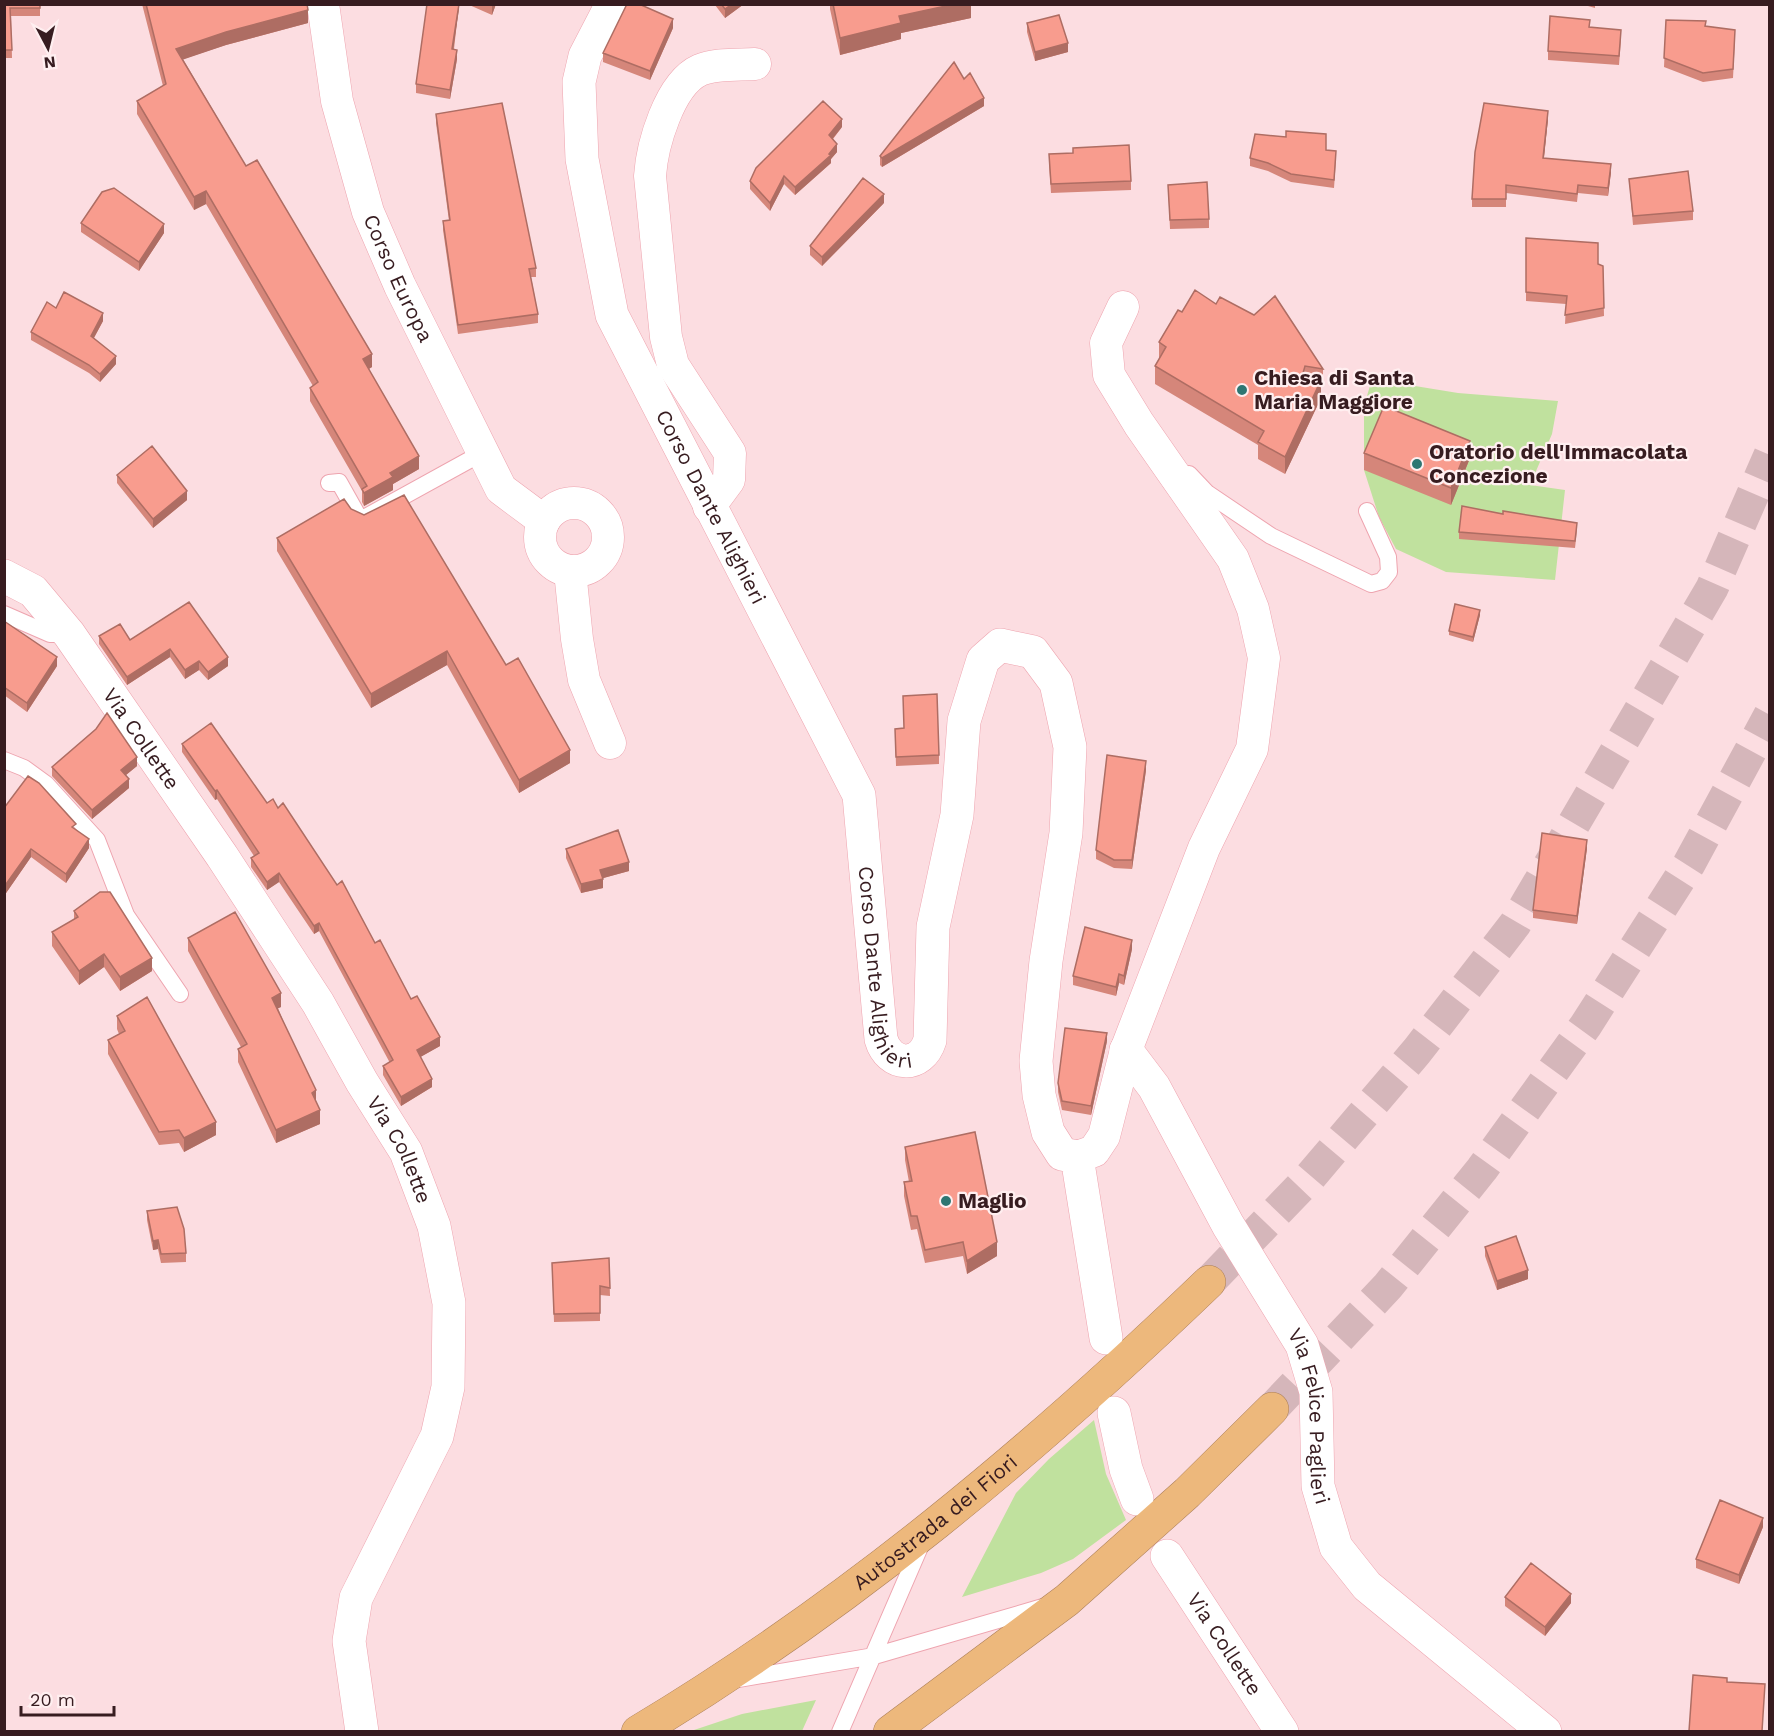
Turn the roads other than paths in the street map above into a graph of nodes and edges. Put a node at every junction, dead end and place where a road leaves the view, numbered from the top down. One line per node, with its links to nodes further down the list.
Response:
1 (323, 4): 6 (street, Corso Europa)
2 (612, 4): 8 (street, Corso Dante Alighieri)
3 (755, 64): 8 (street)
4 (1124, 307): 5 (street)
5 (1139, 424): 9 (lane); 18 (street)
6 (482, 453): 7 (lane); 10 (street, Corso Europa)
7 (328, 483)
8 (709, 507): 19 (street, Corso Dante Alighieri)
9 (1367, 512)
10 (543, 521): 11 (street); 11 (street)
11 (570, 571): 15 (street)
12 (4, 576): 14 (street, Via Collette)
13 (4, 614): 14 (lane)
14 (69, 634): 30 (street, Via Collette)
15 (610, 743)
16 (4, 760): 17 (lane)
17 (180, 994)
18 (1126, 1050): 19 (street); 35 (street, Via Felice Paglieri)
19 (1077, 1157): 21 (street)
20 (1209, 1282): 25 (highway, Autostrada dei Fiori)
21 (1106, 1338)
22 (1272, 1409): 27 (highway)
23 (1114, 1413): 24 (street)
24 (1137, 1499)
25 (926, 1533): 28 (lane); 29 (highway, Autostrada dei Fiori)
26 (1167, 1556): 34 (street, Via Collette)
27 (1067, 1600): 28 (lane); 33 (highway)
28 (874, 1656): 29 (lane); 32 (lane)
29 (716, 1683): 31 (highway, Autostrada dei Fiori)
30 (362, 1731)
31 (638, 1731)
32 (840, 1731)
33 (890, 1731)
34 (1282, 1731)
35 (1545, 1731)

